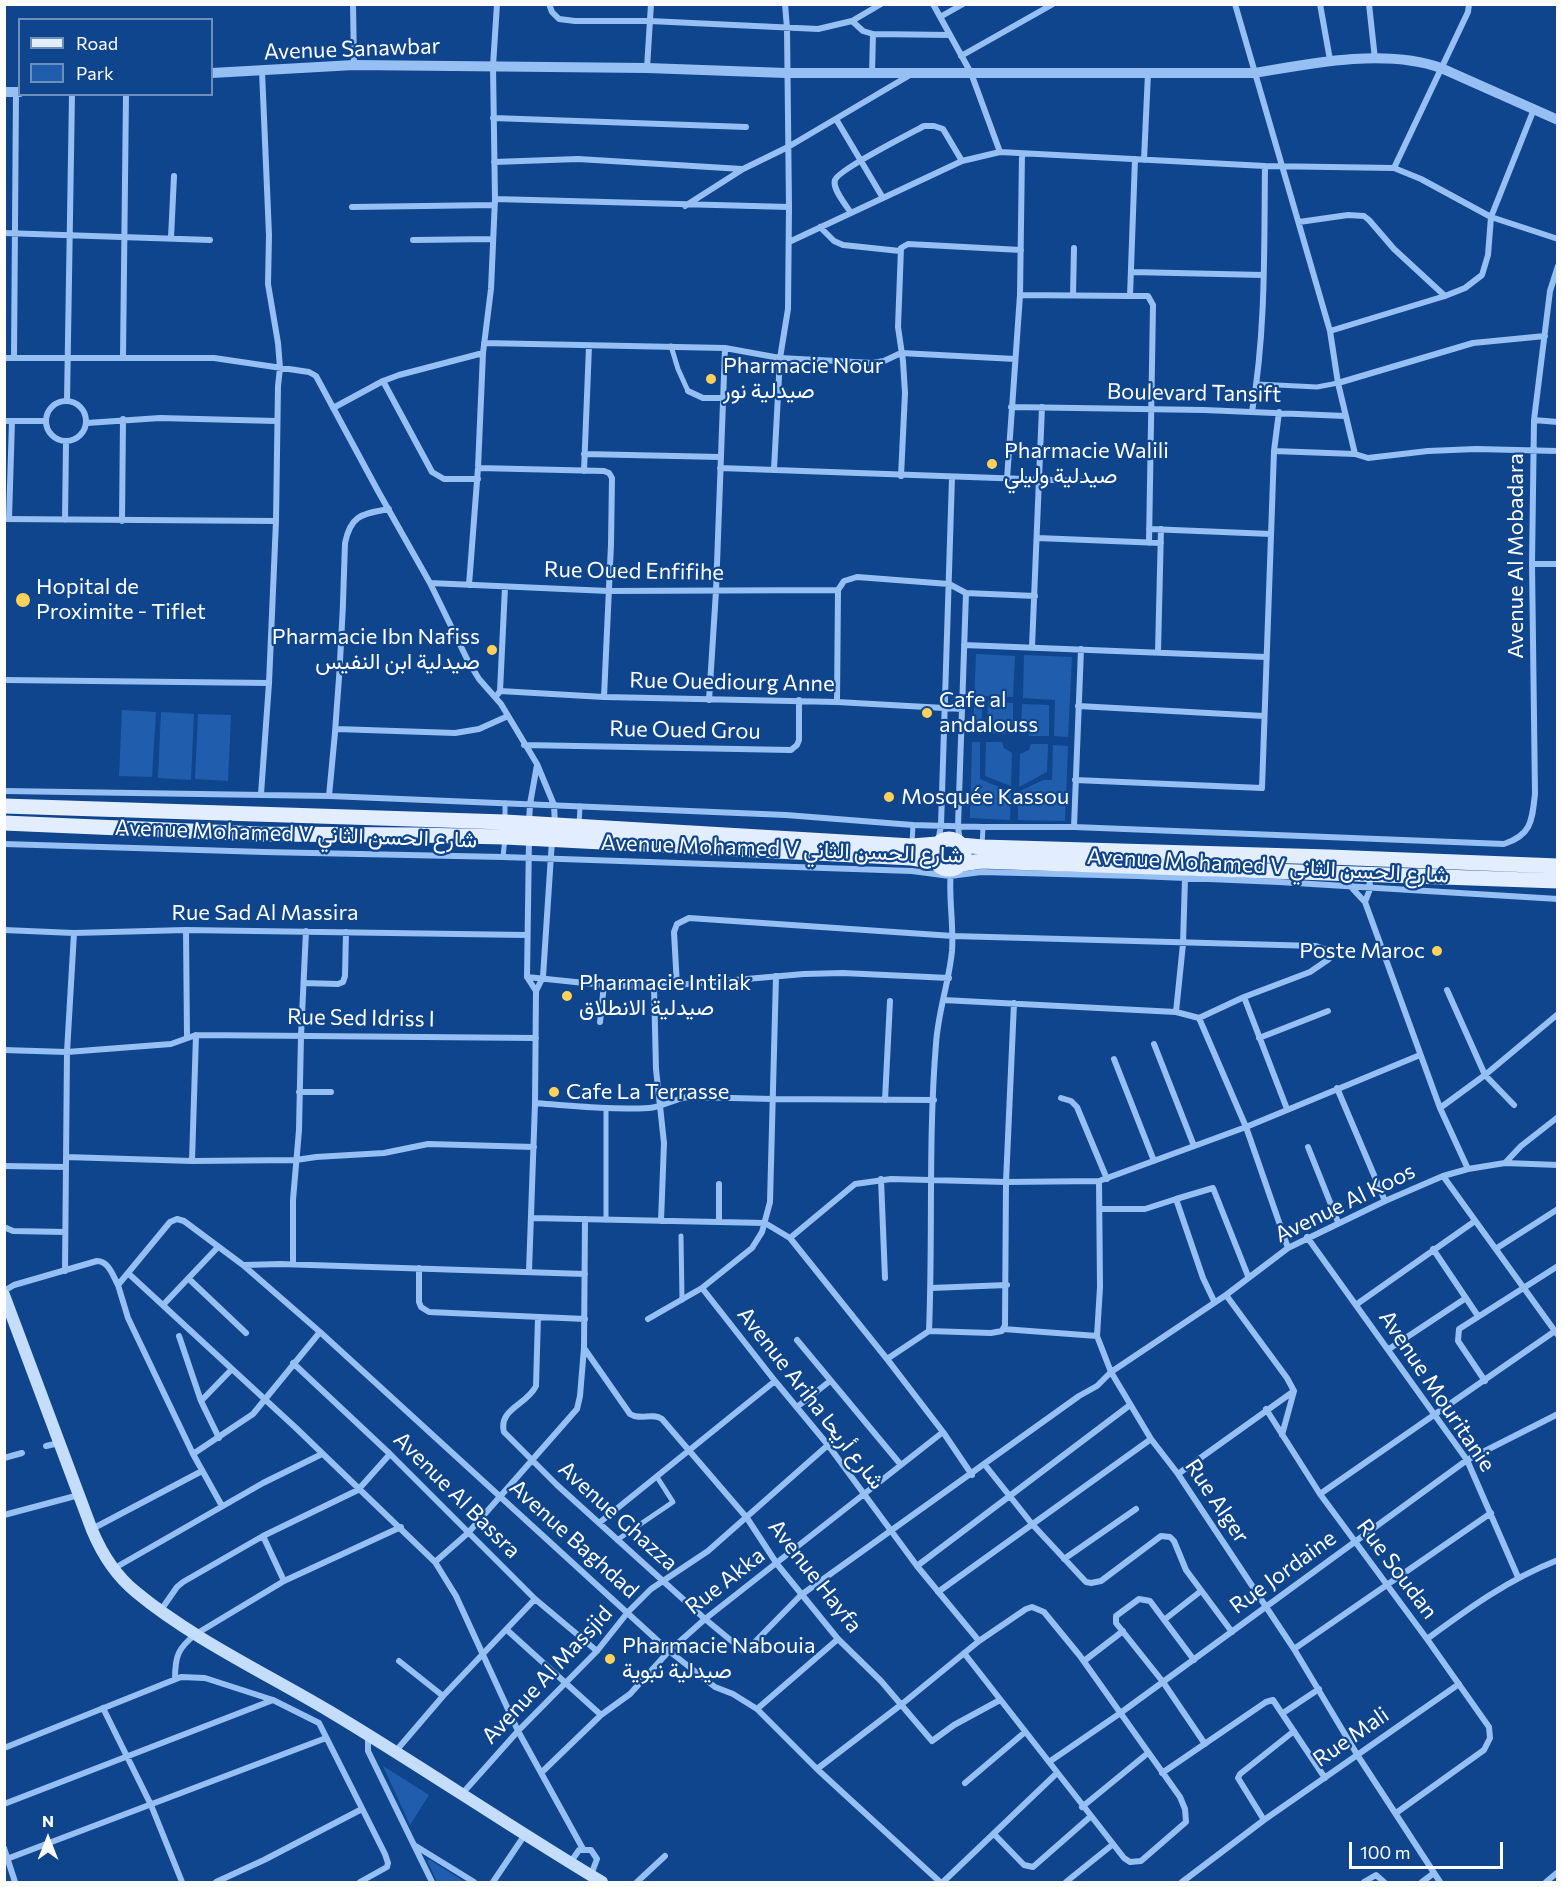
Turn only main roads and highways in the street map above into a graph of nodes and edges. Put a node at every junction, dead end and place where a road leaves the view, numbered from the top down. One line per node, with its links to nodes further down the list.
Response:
1 (4, 806): 3 (main road)
2 (4, 823): 3 (main road)
3 (505, 830): 4 (main road); 4 (main road)
4 (579, 833): 7 (main road)
5 (938, 844): 6 (main road); 7 (main road); 9 (main road)
6 (961, 844): 8 (main road); 11 (main road)
7 (912, 859): 9 (main road)
8 (981, 860): 10 (main road); 11 (main road); 12 (main road)
9 (936, 862): 11 (main road)
10 (1557, 866)
11 (954, 869)
12 (1557, 881)
13 (4, 1293): 14 (main road)
14 (602, 1882)

